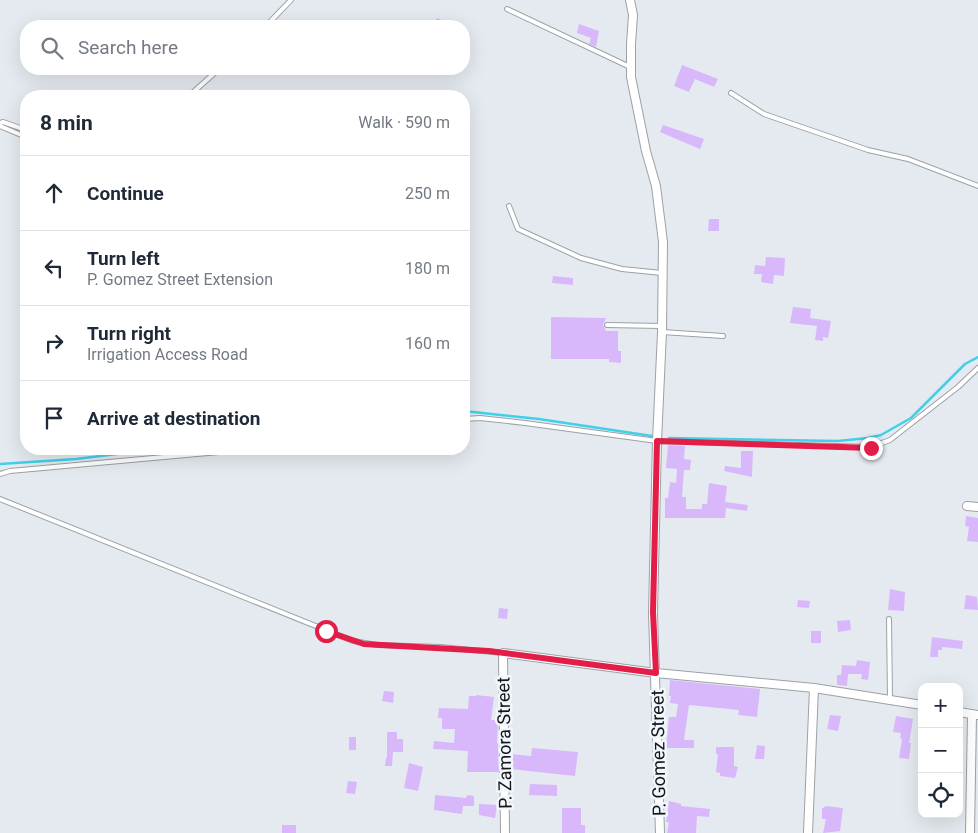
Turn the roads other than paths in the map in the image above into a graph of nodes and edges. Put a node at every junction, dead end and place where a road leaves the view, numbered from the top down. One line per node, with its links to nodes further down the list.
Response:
1 (291, 0): 4 (lane)
2 (630, 0): 5 (street, P. Gomez Street)
3 (506, 9): 5 (lane)
4 (272, 20)
5 (630, 67): 14 (street, P. Gomez Street)
6 (212, 75): 7 (lane)
7 (196, 90)
8 (731, 93): 12 (lane)
9 (0, 124): 10 (lane); 11 (lane)
10 (20, 129)
11 (20, 134)
12 (978, 186)
13 (509, 206): 14 (lane)
14 (662, 273): 16 (street, P. Gomez Street)
15 (607, 325): 16 (lane)
16 (662, 329): 17 (lane); 20 (street, P. Gomez Street)
17 (724, 336)
18 (978, 368): 20 (lane)
19 (470, 419): 20 (lane)
20 (657, 441): 28 (street, P. Gomez Street)
21 (186, 455): 22 (lane)
22 (0, 474)
23 (0, 499): 27 (lane)
24 (967, 506): 25 (street)
25 (978, 507)
26 (888, 619): 30 (lane)
27 (503, 653): 28 (street); 33 (street, P. Zamora Street)
28 (656, 673): 29 (street); 34 (street, P. Gomez Street)
29 (814, 688): 30 (street); 35 (street)
30 (890, 700): 31 (street)
31 (918, 704)
32 (975, 714): 36 (street)
33 (505, 833)
34 (660, 833)
35 (808, 833)
36 (970, 833)

